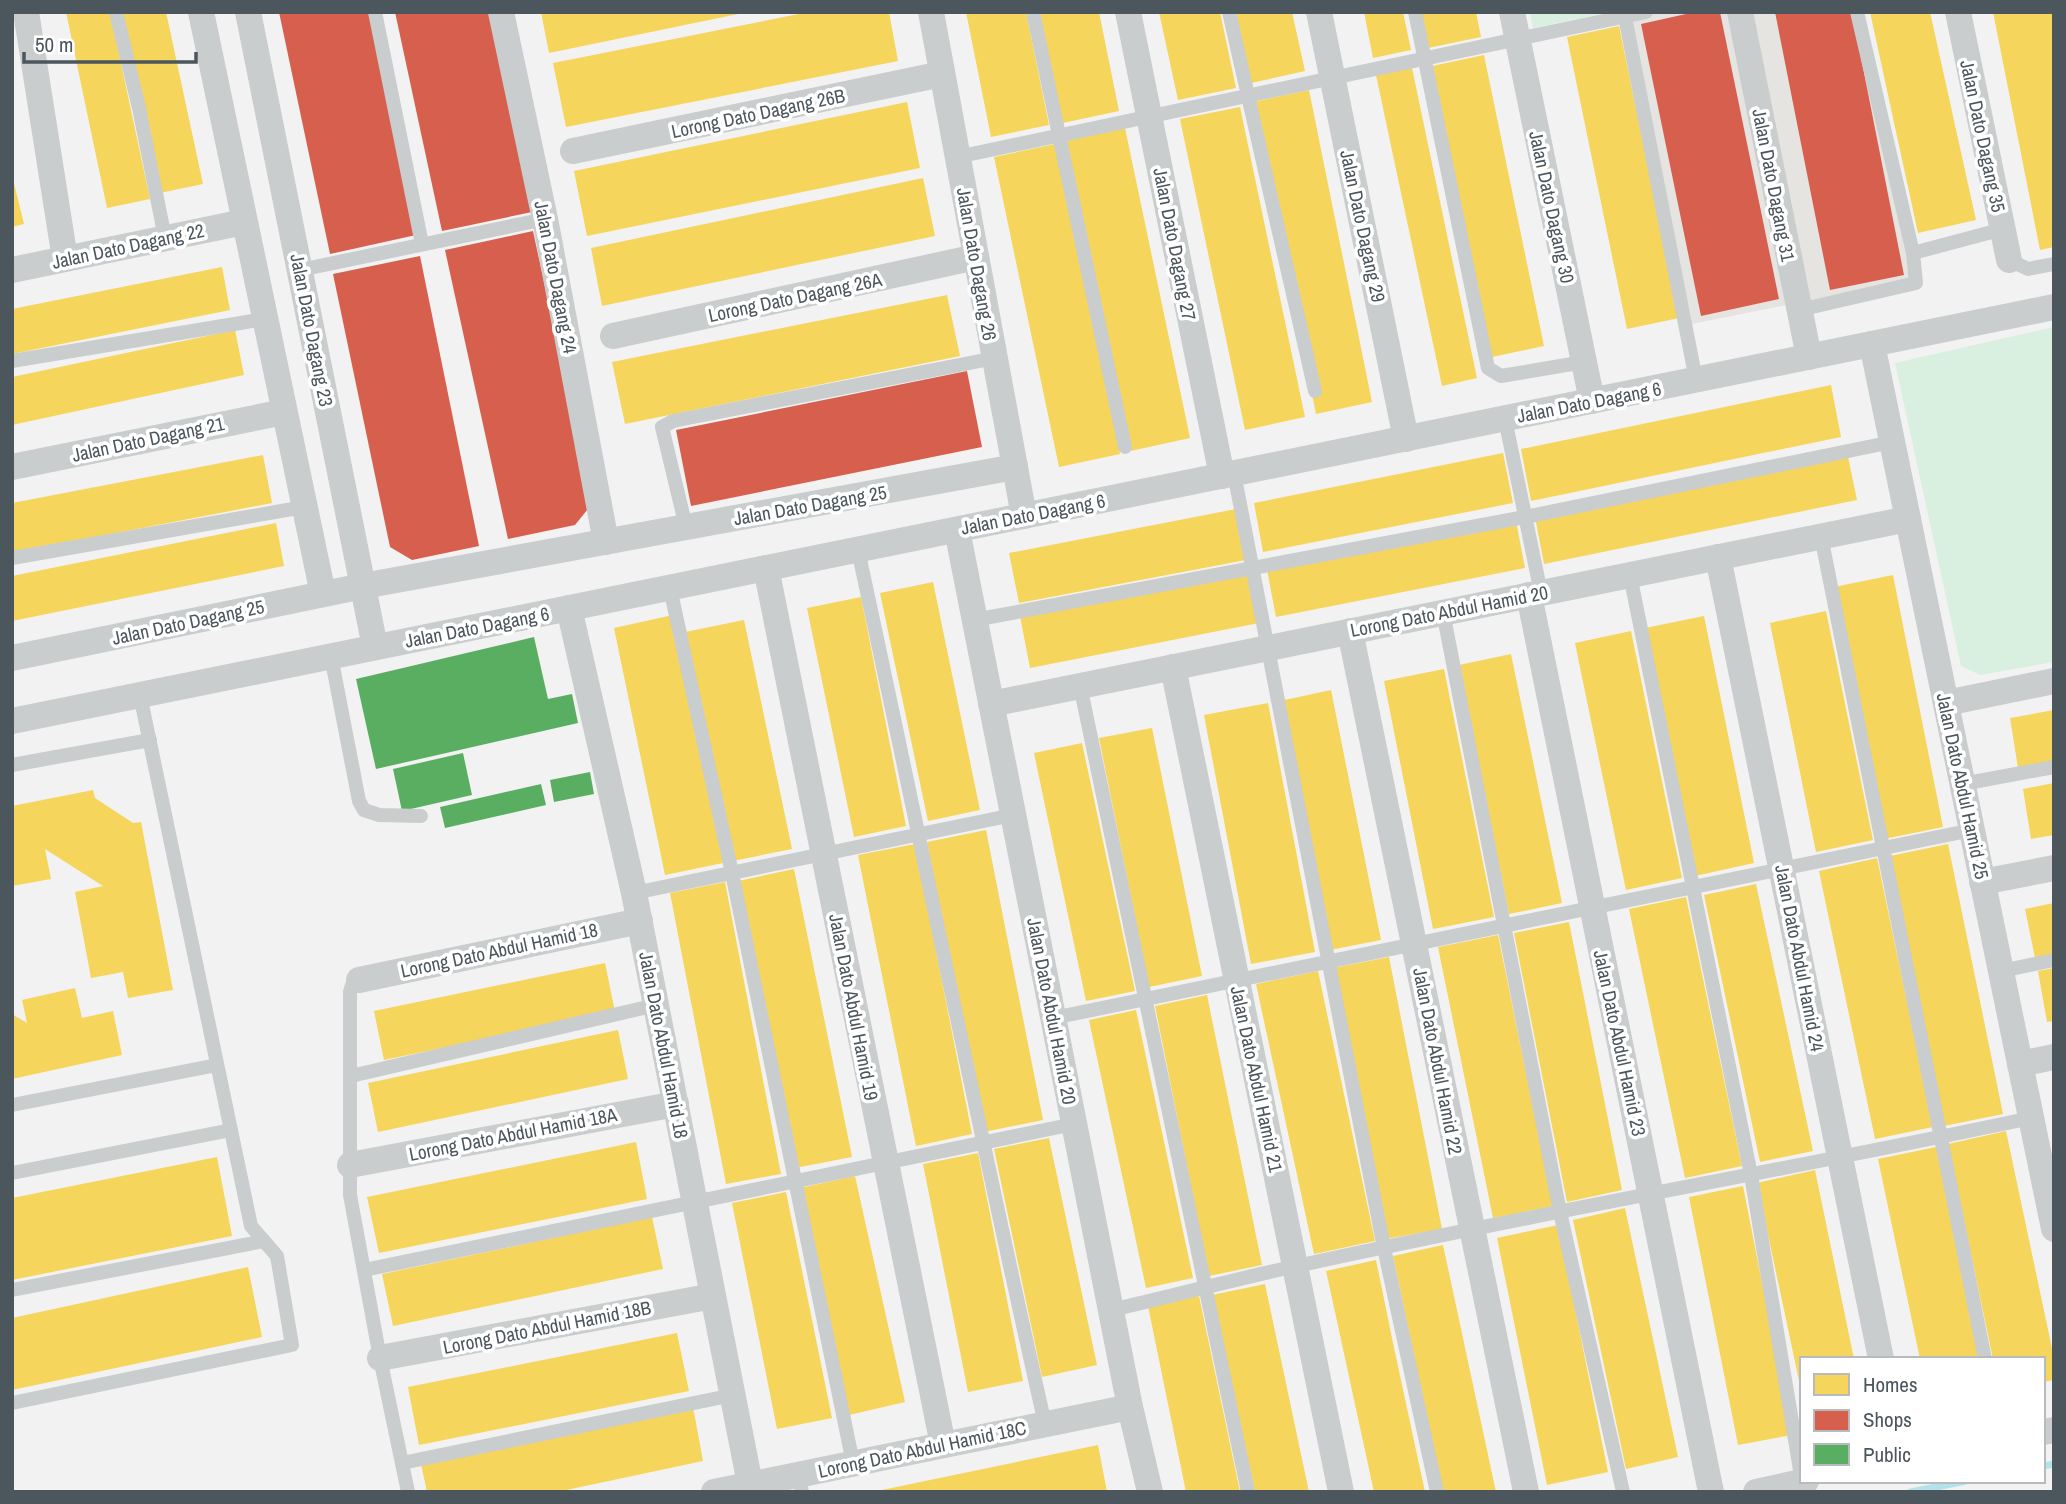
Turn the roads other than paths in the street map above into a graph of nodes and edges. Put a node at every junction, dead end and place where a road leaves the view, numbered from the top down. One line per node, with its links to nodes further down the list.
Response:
1 (26, 12): 35 (street)
2 (116, 12): 31 (lane)
3 (201, 12): 29 (street)
4 (248, 12): 39 (street, Jalan Dato Dagang 23)
5 (375, 12): 32 (lane)
6 (501, 12): 28 (street, Jalan Dato Dagang 24)
7 (931, 12): 21 (street, Jalan Dato Dagang 26)
8 (1033, 12): 25 (lane)
9 (1128, 12): 24 (street, Jalan Dato Dagang 27)
10 (1229, 12): 23 (lane)
11 (1319, 12): 22 (street, Jalan Dato Dagang 29)
12 (1415, 12): 20 (lane)
13 (1512, 12): 19 (street, Jalan Dato Dagang 30)
14 (1646, 12): 18 (lane)
15 (1740, 12): 41 (street, Jalan Dato Dagang 31)
16 (1857, 12): 33 (lane)
17 (1958, 12): 30 (street, Jalan Dato Dagang 35)
18 (1625, 17): 19 (lane); 49 (lane)
19 (1517, 39): 20 (lane); 48 (street, Jalan Dato Dagang 30)
20 (1425, 58): 22 (lane); 48 (lane)
21 (942, 75): 26 (street, Lorong Dato Dagang 26B); 27 (street, Jalan Dato Dagang 26)
22 (1332, 78): 23 (lane); 54 (street, Jalan Dato Dagang 29)
23 (1247, 96): 24 (lane); 50 (lane)
24 (1149, 117): 25 (lane); 59 (street, Jalan Dato Dagang 27)
25 (1059, 136): 27 (lane); 56 (lane)
26 (573, 151)
27 (957, 157): 34 (street, Jalan Dato Dagang 26)
28 (545, 219): 32 (lane); 67 (street, Jalan Dato Dagang 24)
29 (244, 222): 31 (street, Jalan Dato Dagang 22); 42 (street)
30 (2003, 229): 33 (lane); 36 (street, Jalan Dato Dagang 35)
31 (165, 238): 35 (street, Jalan Dato Dagang 22)
32 (422, 244): 39 (lane)
33 (1913, 253): 41 (lane)
34 (976, 257): 43 (street, Lorong Dato Dagang 26A); 46 (street, Jalan Dato Dagang 26)
35 (65, 259): 38 (street, Jalan Dato Dagang 22)
36 (2009, 260): 37 (lane)
37 (2054, 264)
38 (12, 270)
39 (300, 270): 74 (street, Jalan Dato Dagang 23)
40 (2054, 307): 44 (street, Jalan Dato Dagang 6)
41 (1799, 310): 45 (street, Jalan Dato Dagang 31)
42 (264, 319): 47 (lane); 52 (street)
43 (613, 336)
44 (1872, 344): 45 (street, Jalan Dato Dagang 6); 55 (street, Jalan Dato Abdul Hamid 25)
45 (1808, 357): 49 (street, Jalan Dato Dagang 6)
46 (995, 359): 58 (street, Jalan Dato Dagang 26); 64 (lane)
47 (12, 361)
48 (1584, 362): 51 (street, Jalan Dato Dagang 30)
49 (1696, 380): 51 (street, Jalan Dato Dagang 6)
50 (1315, 391)
51 (1592, 401): 53 (street, Jalan Dato Dagang 6)
52 (284, 412): 57 (street, Jalan Dato Dagang 21); 60 (street)
53 (1505, 419): 54 (street, Jalan Dato Dagang 6); 62 (lane)
54 (1406, 439): 59 (street, Jalan Dato Dagang 6)
55 (1892, 442): 62 (lane); 63 (street, Jalan Dato Abdul Hamid 25)
56 (1125, 447)
57 (12, 467)
58 (1014, 467): 61 (street, Jalan Dato Dagang 26); 64 (street, Jalan Dato Dagang 25)
59 (1228, 475): 61 (street, Jalan Dato Dagang 6); 72 (lane)
60 (304, 507): 70 (lane); 76 (street)
61 (1024, 516): 65 (street, Jalan Dato Dagang 6)
62 (1525, 517): 72 (lane); 77 (lane)
63 (1908, 519): 66 (street, Lorong Dato Abdul Hamid 20); 90 (street, Jalan Dato Abdul Hamid 25)
64 (686, 527): 67 (street, Jalan Dato Dagang 25)
65 (957, 530): 68 (street, Jalan Dato Dagang 6); 80 (street, Jalan Dato Abdul Hamid 20)
66 (1821, 536): 69 (street, Lorong Dato Abdul Hamid 20); 101 (lane)
67 (606, 542): 74 (street, Jalan Dato Dagang 25)
68 (858, 550): 71 (street, Jalan Dato Dagang 6); 100 (lane)
69 (1718, 557): 73 (street, Lorong Dato Abdul Hamid 20); 104 (street, Jalan Dato Abdul Hamid 24)
70 (12, 558)
71 (766, 568): 75 (street, Jalan Dato Dagang 6); 102 (street, Jalan Dato Abdul Hamid 19)
72 (1252, 568): 80 (lane); 83 (lane)
73 (1630, 575): 77 (street, Lorong Dato Abdul Hamid 20); 107 (lane)
74 (363, 586): 76 (street, Jalan Dato Dagang 25); 82 (street, Jalan Dato Dagang 23)
75 (670, 588): 78 (street, Jalan Dato Dagang 6); 105 (lane)
76 (323, 594): 85 (street, Jalan Dato Dagang 25)
77 (1535, 594): 79 (street, Lorong Dato Abdul Hamid 20); 109 (street, Jalan Dato Abdul Hamid 23)
78 (569, 608): 82 (street, Jalan Dato Dagang 6); 108 (street, Jalan Dato Abdul Hamid 18)
79 (1443, 612): 81 (street, Lorong Dato Abdul Hamid 20); 111 (lane)
80 (974, 620): 91 (street, Jalan Dato Abdul Hamid 20)
81 (1350, 631): 83 (street, Lorong Dato Abdul Hamid 20); 112 (street, Jalan Dato Abdul Hamid 22)
82 (375, 647): 84 (street, Jalan Dato Dagang 6)
83 (1268, 648): 86 (street, Lorong Dato Abdul Hamid 20); 114 (lane)
84 (331, 656): 89 (street, Jalan Dato Dagang 6); 98 (lane)
85 (12, 659)
86 (1173, 667): 88 (street, Lorong Dato Abdul Hamid 20); 117 (street, Jalan Dato Abdul Hamid 21)
87 (2054, 681): 90 (street)
88 (1080, 685): 91 (street, Lorong Dato Abdul Hamid 20); 118 (lane)
89 (140, 695): 92 (street, Jalan Dato Dagang 6); 93 (lane)
90 (1946, 703): 96 (street, Jalan Dato Abdul Hamid 25)
91 (991, 704): 97 (street, Jalan Dato Abdul Hamid 20)
92 (12, 721)
93 (150, 740): 94 (lane); 122 (lane)
94 (12, 765)
95 (2054, 766): 96 (lane)
96 (1962, 784): 99 (street, Jalan Dato Abdul Hamid 25)
97 (1013, 815): 100 (lane); 120 (street, Jalan Dato Abdul Hamid 20)
98 (421, 816)
99 (1972, 830): 101 (lane); 106 (street, Jalan Dato Abdul Hamid 25)
100 (919, 834): 102 (lane); 131 (lane)
101 (1883, 848): 104 (lane); 130 (lane)
102 (823, 854): 105 (lane); 134 (street, Jalan Dato Abdul Hamid 19)
103 (2054, 868): 106 (street)
104 (1782, 869): 107 (lane); 133 (street, Jalan Dato Abdul Hamid 24)
105 (732, 873): 108 (lane); 138 (lane)
106 (1982, 882): 115 (street, Jalan Dato Abdul Hamid 25)
107 (1692, 887): 109 (lane); 137 (lane)
108 (634, 893): 110 (street, Jalan Dato Abdul Hamid 18)
109 (1593, 908): 111 (lane); 139 (street, Jalan Dato Abdul Hamid 23)
110 (640, 921): 116 (street, Lorong Dato Abdul Hamid 18); 119 (street, Jalan Dato Abdul Hamid 18)
111 (1504, 926): 112 (lane); 141 (lane)
112 (1414, 944): 114 (lane); 143 (street, Jalan Dato Abdul Hamid 22)
113 (2054, 960): 115 (lane)
114 (1329, 962): 117 (lane); 145 (lane)
115 (2001, 971): 123 (street, Jalan Dato Abdul Hamid 25)
116 (359, 979): 124 (lane)
117 (1237, 981): 118 (lane); 146 (street, Jalan Dato Abdul Hamid 21)
118 (1144, 999): 120 (lane); 148 (lane)
119 (656, 1005): 124 (lane); 125 (street, Jalan Dato Abdul Hamid 18)
120 (1053, 1018): 128 (street, Jalan Dato Abdul Hamid 20)
121 (2054, 1057): 123 (street)
122 (217, 1065): 126 (lane); 129 (lane)
123 (2020, 1065): 127 (street, Jalan Dato Abdul Hamid 25)
124 (351, 1076): 135 (lane)
125 (676, 1104): 135 (street, Lorong Dato Abdul Hamid 18A); 140 (street, Jalan Dato Abdul Hamid 18)
126 (12, 1105)
127 (2031, 1118): 130 (lane); 132 (street, Jalan Dato Abdul Hamid 25)
128 (1074, 1124): 131 (lane); 151 (street, Jalan Dato Abdul Hamid 20)
129 (230, 1130): 136 (lane); 144 (lane)
130 (1941, 1137): 133 (lane); 153 (lane)
131 (981, 1143): 134 (lane); 158 (lane)
132 (2046, 1156): 142 (street, Jalan Dato Abdul Hamid 25)
133 (1840, 1158): 137 (lane); 152 (street, Jalan Dato Abdul Hamid 24)
134 (886, 1162): 138 (lane); 159 (street, Jalan Dato Abdul Hamid 19)
135 (351, 1165): 147 (lane)
136 (12, 1173)
137 (1751, 1175): 139 (lane); 160 (lane)
138 (795, 1181): 140 (lane); 162 (lane)
139 (1651, 1194): 141 (lane); 174 (street, Jalan Dato Abdul Hamid 23)
140 (695, 1201): 147 (lane); 150 (street, Jalan Dato Abdul Hamid 18)
141 (1560, 1212): 143 (lane); 173 (lane)
142 (2054, 1228)
143 (1472, 1229): 145 (lane); 172 (street, Jalan Dato Abdul Hamid 22)
144 (264, 1241): 149 (lane); 156 (lane)
145 (1384, 1248): 146 (lane); 171 (lane)
146 (1295, 1266): 148 (lane); 170 (street, Jalan Dato Abdul Hamid 21)
147 (364, 1270): 154 (lane)
148 (1205, 1288): 151 (lane); 169 (lane)
149 (12, 1290)
150 (713, 1296): 154 (street, Lorong Dato Abdul Hamid 18B); 155 (street, Jalan Dato Abdul Hamid 18)
151 (1111, 1310): 157 (street, Jalan Dato Abdul Hamid 20)
152 (1881, 1357)
153 (1985, 1357)
154 (380, 1358): 161 (lane)
155 (733, 1395): 161 (lane); 165 (street, Jalan Dato Abdul Hamid 18)
156 (12, 1403)
157 (1130, 1407): 158 (street, Lorong Dato Abdul Hamid 18C); 168 (street, Jalan Dato Abdul Hamid 20)
158 (1045, 1424): 159 (street, Lorong Dato Abdul Hamid 18C)
159 (943, 1445): 162 (street, Lorong Dato Abdul Hamid 18C)
160 (1800, 1459)
161 (402, 1463): 166 (lane)
162 (853, 1463): 163 (street, Lorong Dato Abdul Hamid 18C)
163 (800, 1483): 165 (street, Lorong Dato Abdul Hamid 18C)
164 (1800, 1483): 175 (street)
165 (750, 1484): 167 (street, Lorong Dato Abdul Hamid 18C)
166 (408, 1492)
167 (714, 1492)
168 (1150, 1492)
169 (1248, 1492)
170 (1341, 1492)
171 (1437, 1492)
172 (1525, 1492)
173 (1623, 1492)
174 (1712, 1492)
175 (1756, 1492)

